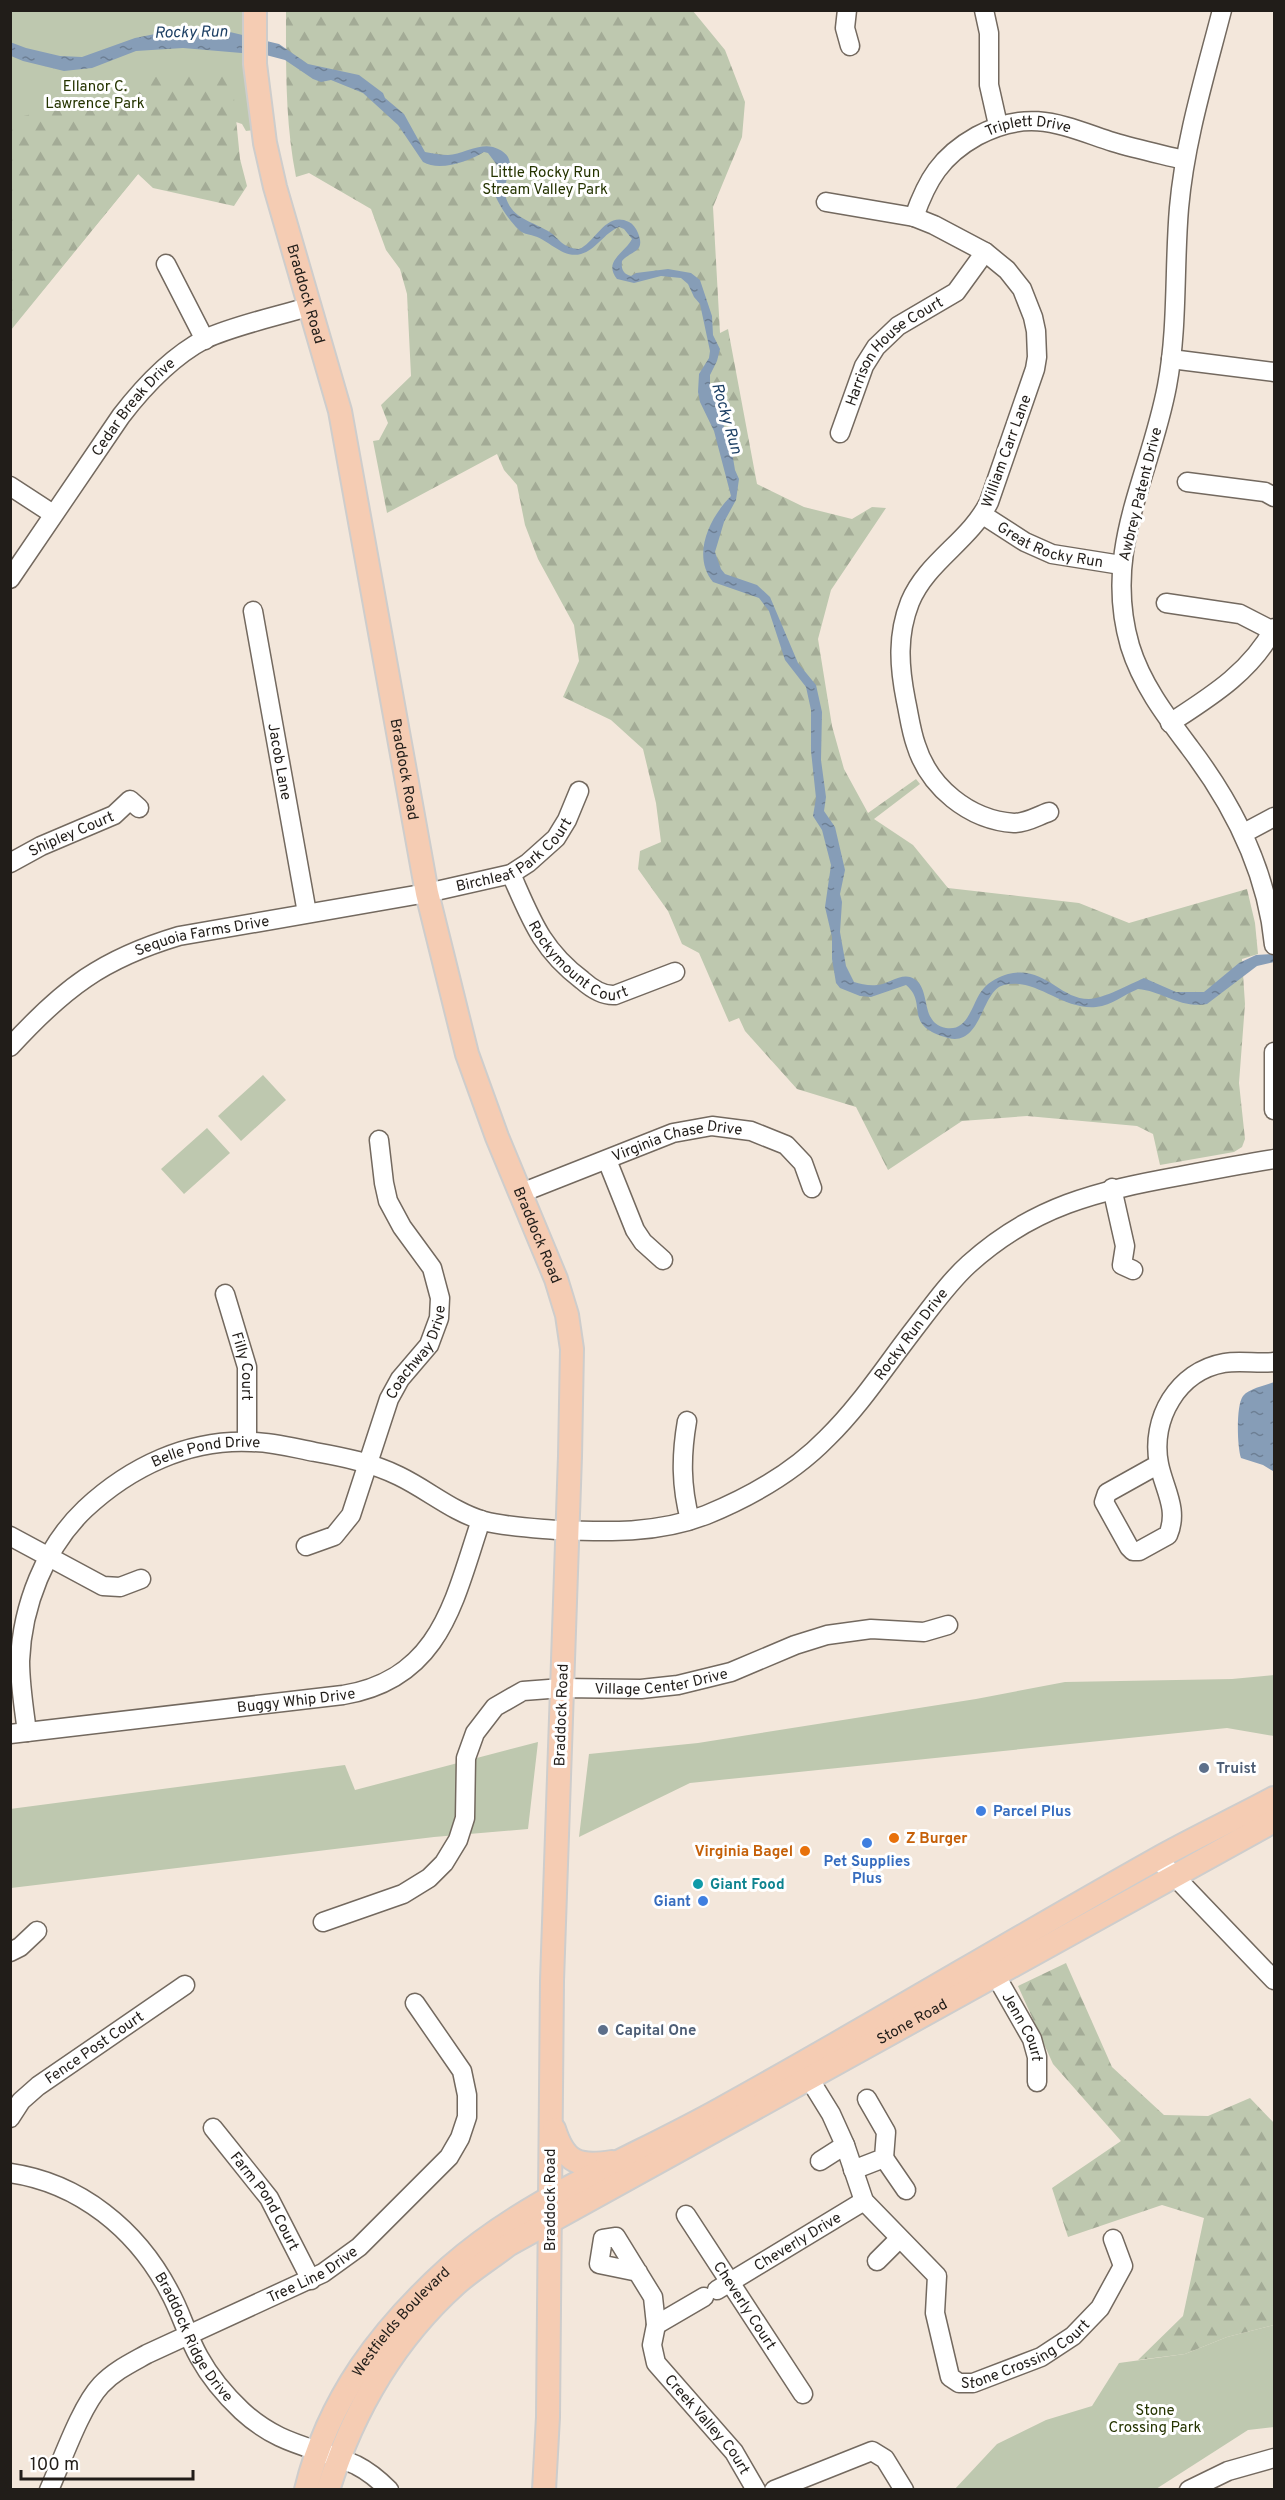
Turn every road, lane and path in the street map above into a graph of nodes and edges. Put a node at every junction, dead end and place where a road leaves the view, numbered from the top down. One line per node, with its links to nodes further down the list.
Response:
1 (847, 10): 5 (street)
2 (984, 10): 6 (street)
3 (1222, 10): 7 (street, Awbrey Patent Drive)
4 (255, 21): 12 (main road, Braddock Road)
5 (850, 46)
6 (998, 125): 7 (street, Triplett Drive); 9 (street, Triplett Drive)
7 (1184, 160): 14 (street, Awbrey Patent Drive)
8 (826, 202): 9 (street, William Carr Lane)
9 (914, 217): 10 (street, William Carr Lane)
10 (985, 252): 16 (street, Harrison House Court); 21 (street, William Carr Lane)
11 (166, 264): 13 (street)
12 (311, 306): 13 (street, Cedar Break Drive); 35 (main road, Braddock Road)
13 (205, 340): 20 (street, Cedar Break Drive)
14 (1171, 359): 15 (street); 22 (street, Awbrey Patent Drive)
15 (1275, 372)
16 (840, 433)
17 (1187, 482): 19 (street)
18 (10, 486): 20 (street)
19 (1275, 497)
20 (53, 514): 23 (street, Cedar Break Drive)
21 (982, 515): 22 (street, Great Rocky Run); 30 (street, William Carr Lane)
22 (1121, 565): 27 (street, Awbrey Patent Drive)
23 (10, 579)
24 (1166, 603): 26 (street)
25 (253, 612): 36 (street, Jacob Lane)
26 (1274, 630): 27 (street)
27 (1170, 723): 32 (street, Awbrey Patent Drive)
28 (579, 791): 34 (street, Birchleaf Park Court)
29 (134, 804): 33 (street, Shipley Court)
30 (1049, 813)
31 (1275, 817): 32 (street)
32 (1244, 833): 37 (street, Awbrey Patent Drive)
33 (10, 863)
34 (511, 874): 35 (street, Birchleaf Park Court); 38 (street, Rockymount Court)
35 (427, 893): 36 (street, Sequoia Farms Drive); 47 (main road, Braddock Road)
36 (307, 913): 39 (street, Sequoia Farms Drive)
37 (1274, 940)
38 (675, 972)
39 (10, 1047)
40 (1275, 1052): 41 (street)
41 (1275, 1110)
42 (380, 1140): 55 (street, Coachway Drive)
43 (607, 1160): 45 (street, Virginia Chase Drive); 47 (street, Virginia Chase Drive); 48 (street)
44 (1275, 1160): 46 (street, Rocky Run Drive)
45 (812, 1188)
46 (1112, 1188): 49 (street); 57 (street, Rocky Run Drive)
47 (521, 1193): 58 (main road, Braddock Road)
48 (663, 1260)
49 (1133, 1270)
50 (225, 1294): 53 (street, Filly Court)
51 (1275, 1362): 54 (street)
52 (687, 1421): 57 (street)
53 (247, 1441): 55 (street, Belle Pond Drive); 61 (street, Belle Pond Drive)
54 (1159, 1464): 54 (street)
55 (368, 1465): 56 (street, Belle Pond Drive); 60 (street, Coachway Drive)
56 (481, 1520): 58 (street, Belle Pond Drive); 65 (street, Buggy Whip Drive)
57 (690, 1520): 58 (street, Rocky Run Drive)
58 (567, 1530): 64 (main road, Braddock Road)
59 (10, 1536): 61 (street)
60 (306, 1546)
61 (50, 1557): 62 (street); 65 (street, Belle Pond Drive)
62 (141, 1579)
63 (948, 1625): 64 (street, Village Center Drive)
64 (562, 1688): 70 (street, Village Center Drive); 80 (main road, Braddock Road)
65 (19, 1733)
66 (1275, 1798): 68 (main road, Stone Road)
67 (1275, 1821): 69 (main road, Stone Road)
68 (1157, 1858): 69 (street); 77 (main road, Stone Road)
69 (1174, 1875): 73 (main road, Stone Road); 74 (street)
70 (323, 1922)
71 (37, 1931): 72 (street)
72 (10, 1952)
73 (996, 1976): 77 (main road, Stone Road); 78 (street, Jenn Court)
74 (1275, 1980)
75 (185, 1985): 81 (street, Fence Post Court)
76 (415, 2003): 98 (street, Tree Line Drive)
77 (804, 2071): 83 (street, Stone Crossing Court); 85 (main road, Stone Road); 93 (main road, Stone Road)
78 (1037, 2082)
79 (867, 2099): 84 (street)
80 (550, 2116): 85 (main road); 90 (main road, Braddock Road)
81 (10, 2118)
82 (213, 2128): 98 (street, Farm Pond Court)
83 (845, 2145): 86 (street); 87 (street, Stone Crossing Court)
84 (884, 2158): 87 (street); 89 (street)
85 (622, 2161): 90 (main road, Stone Road)
86 (820, 2161)
87 (853, 2169): 91 (street, Stone Crossing Court)
88 (10, 2173): 101 (street, Braddock Ridge Drive)
89 (906, 2190)
90 (551, 2198): 93 (main road, Braddock Road); 103 (main road, Westfields Boulevard)
91 (864, 2201): 94 (street, Stone Crossing Court); 99 (street, Cheverly Drive)
92 (686, 2215): 99 (street, Cheverly Court)
93 (550, 2223): 105 (main road, Westfields Boulevard); 110 (main road, Braddock Road)
94 (899, 2239): 95 (street, Stone Crossing Court); 96 (street)
95 (1113, 2239)
96 (877, 2261)
97 (638, 2272): 100 (street, Creek Valley Court)
98 (311, 2280): 101 (street, Tree Line Drive)
99 (717, 2290): 100 (street, Cheverly Drive); 102 (street, Cheverly Court)
100 (656, 2325): 111 (street, Creek Valley Court)
101 (189, 2334): 103 (street, Braddock Ridge Drive); 106 (street, Tree Line Drive)
102 (804, 2394)
103 (316, 2452): 105 (street, Braddock Ridge Drive); 107 (main road, Westfields Boulevard)
104 (1275, 2458): 114 (street)
105 (338, 2460): 108 (main road, Westfields Boulevard); 109 (street, Braddock Ridge Drive)
106 (49, 2490)
107 (306, 2490)
108 (328, 2490)
109 (389, 2490)
110 (544, 2490)
111 (756, 2490)
112 (774, 2490): 113 (street)
113 (904, 2490)
114 (1189, 2490)

